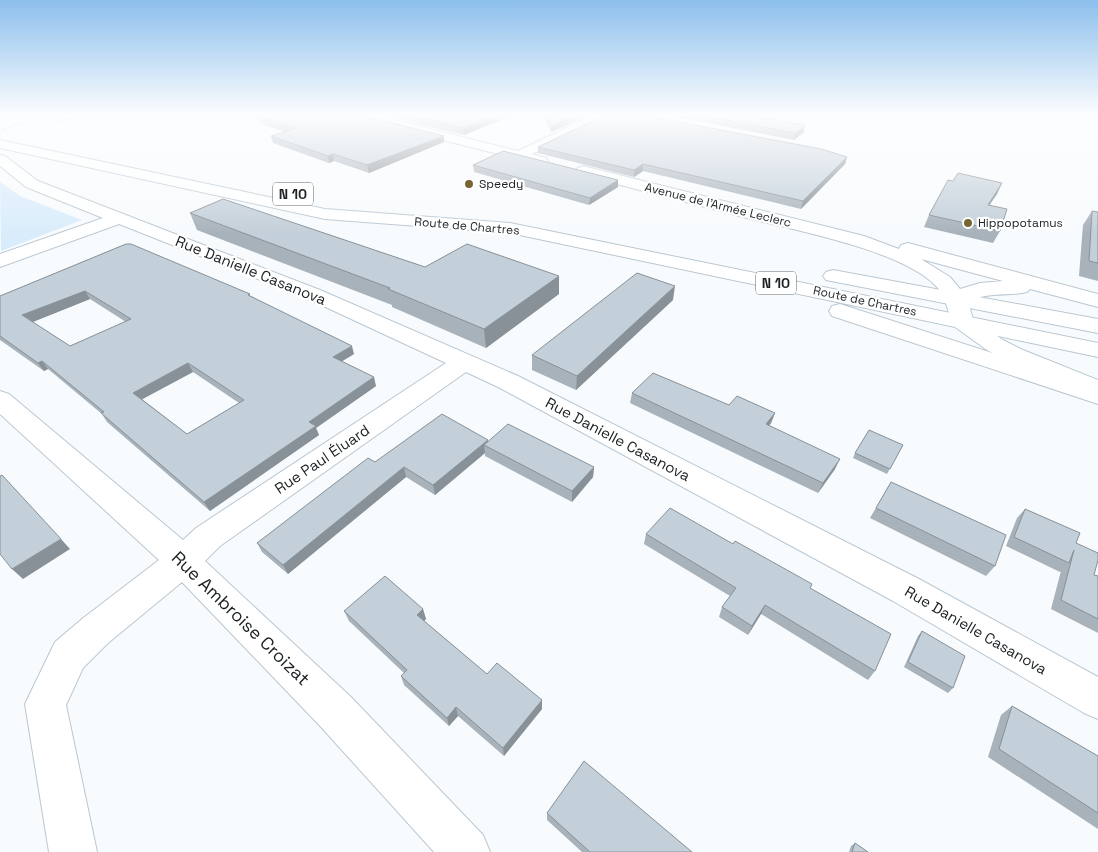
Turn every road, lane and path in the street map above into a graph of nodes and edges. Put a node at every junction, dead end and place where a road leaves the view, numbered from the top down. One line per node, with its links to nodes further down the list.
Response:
1 (50, 155): 9 (street, Route de Chartres / N 10)
2 (105, 155): 5 (street, N 10)
3 (520, 155): 8 (street, Avenue de l'Armée Leclerc)
4 (0, 159): 7 (street, Rue Danielle Casanova)
5 (325, 198)
6 (416, 205): 12 (street, Route de Chartres / N 10)
7 (120, 218): 10 (street); 17 (street, Rue Danielle Casanova)
8 (857, 240): 11 (street, Avenue de l'Armée Leclerc); 12 (street, Avenue de l'Armée Leclerc)
9 (589, 243): 14 (street, Route de Chartres / N 10); 19 (street)
10 (0, 261)
11 (1076, 295): 12 (street, Avenue de l'Armée Leclerc); 13 (street, Avenue de l'Armée Leclerc)
12 (957, 299): 14 (street); 15 (street, Route de Chartres / N 10)
13 (1098, 301)
14 (963, 322): 16 (street, Route de Chartres / N 10); 18 (street)
15 (1098, 326)
16 (1098, 350)
17 (464, 362): 21 (street, Rue Paul Éluard); 22 (street, Rue Danielle Casanova)
18 (1098, 388)
19 (1098, 396)
20 (0, 400): 21 (street, Rue Ambroise Croizat)
21 (183, 561): 23 (street, Rue Paul Éluard); 24 (street, Rue Ambroise Croizat)
22 (1098, 699)
23 (73, 852)
24 (466, 852)

